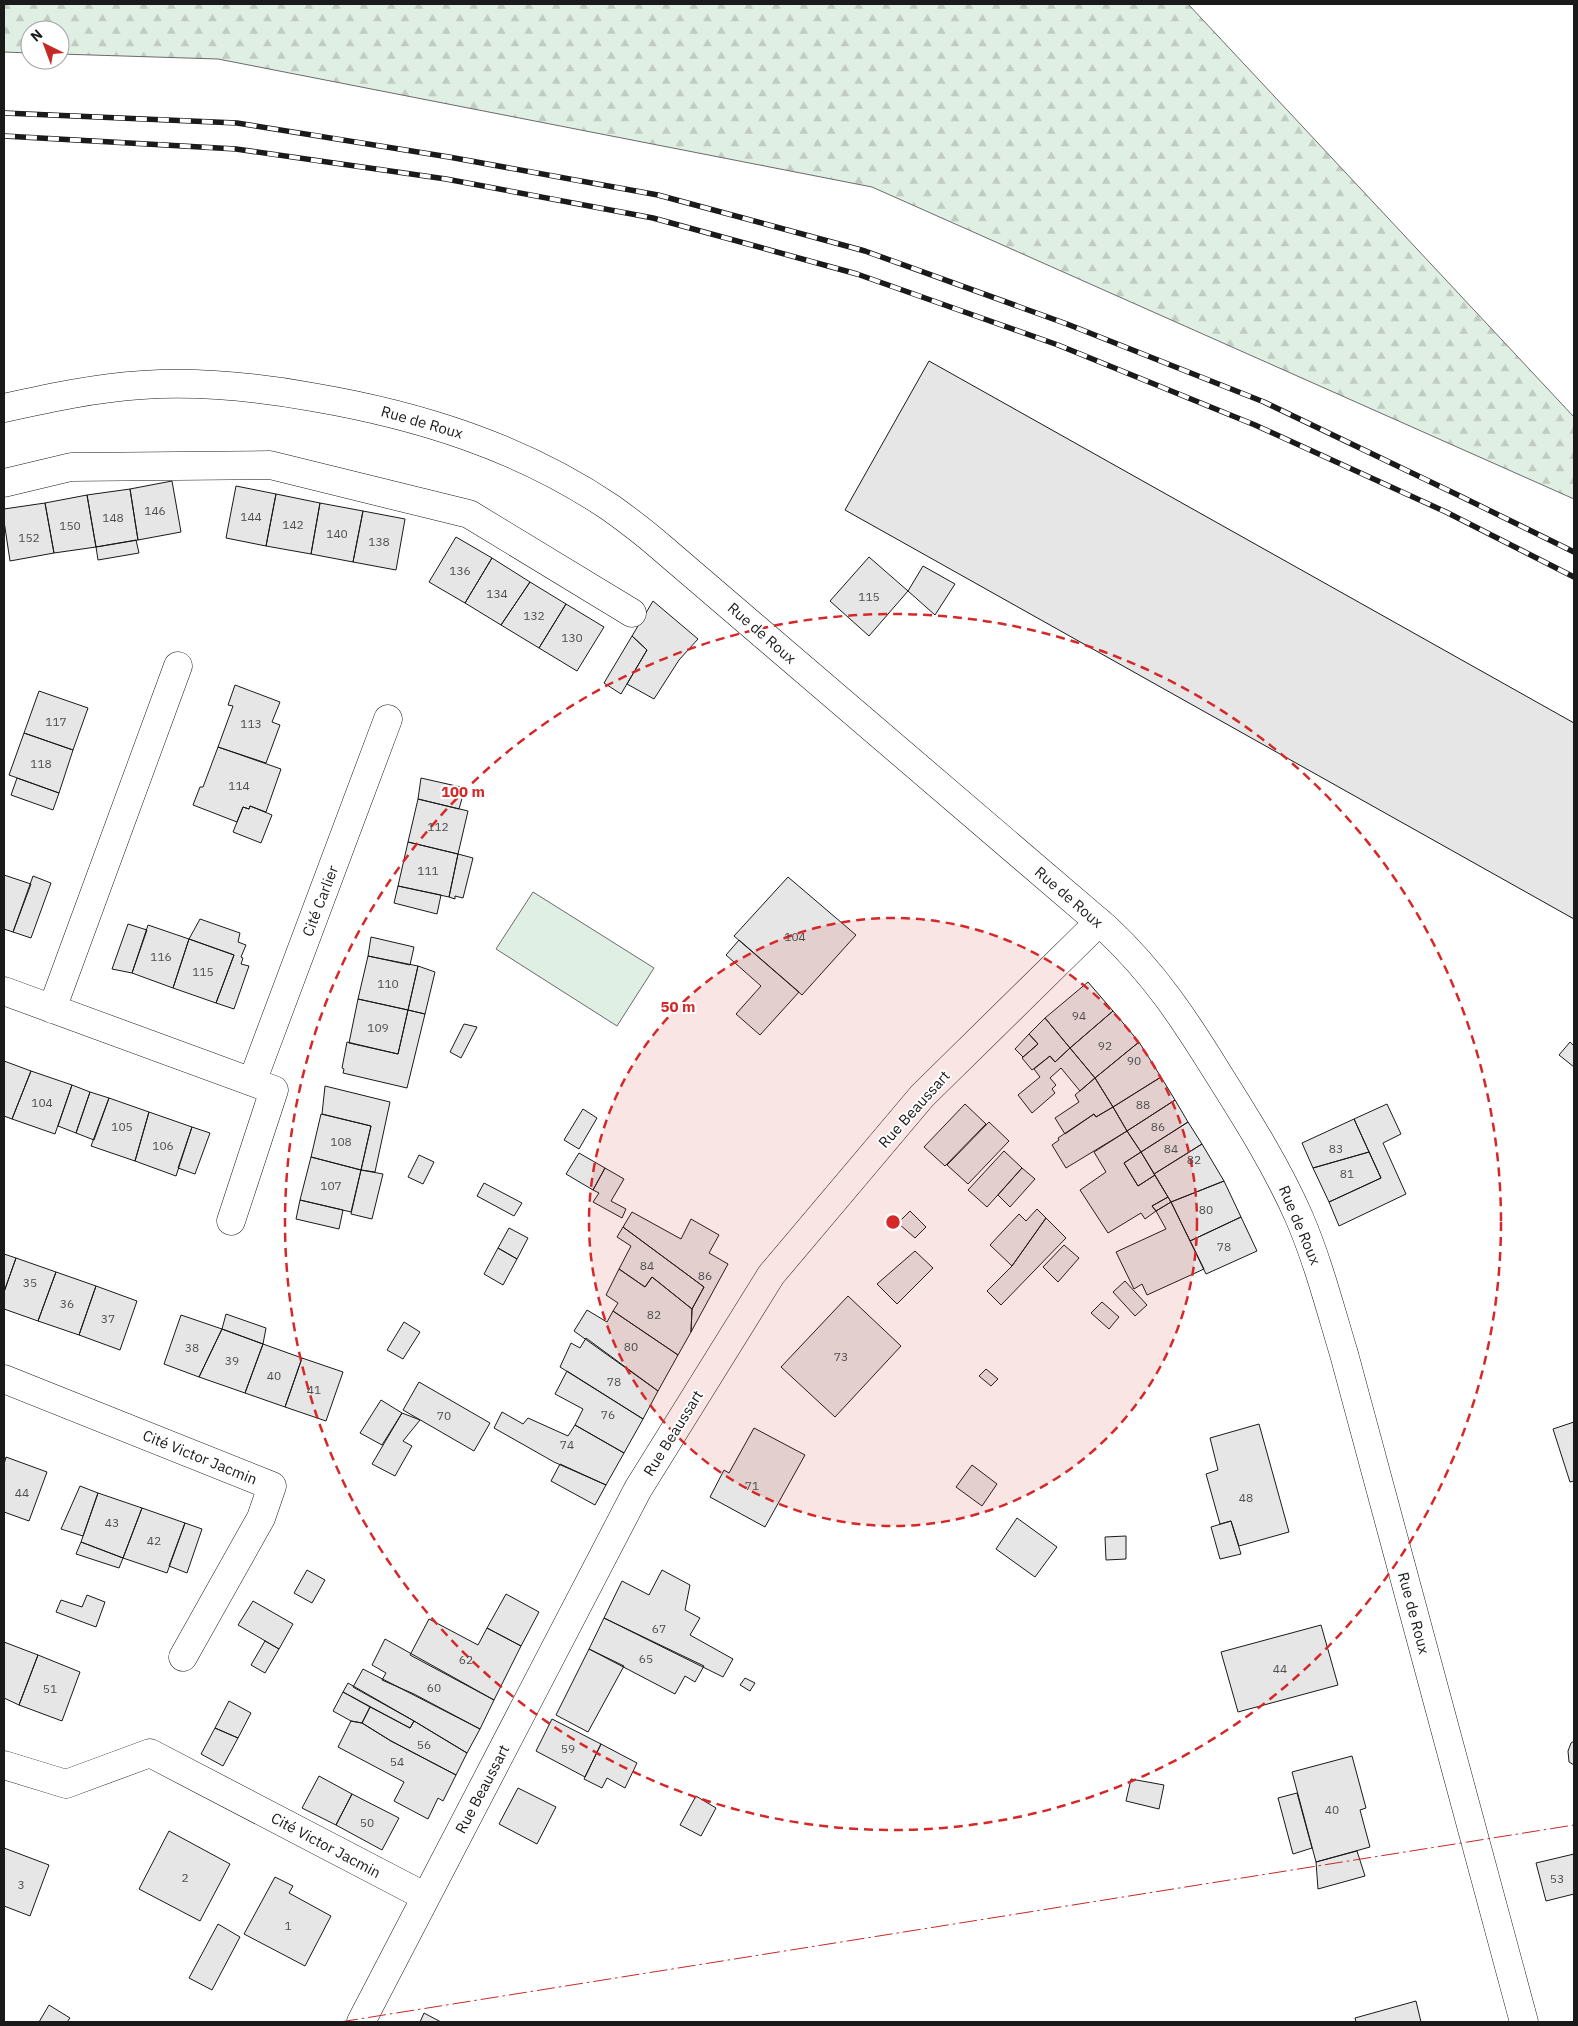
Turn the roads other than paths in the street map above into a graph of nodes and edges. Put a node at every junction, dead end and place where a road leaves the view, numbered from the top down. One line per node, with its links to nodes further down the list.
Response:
1 (4, 408): 6 (street, Rue de Roux)
2 (4, 483): 3 (street)
3 (632, 613)
4 (178, 666): 8 (street)
5 (388, 719): 9 (street, Cité Carlier)
6 (1099, 922): 14 (street, Rue Beaussart); 16 (street, Rue de Roux)
7 (4, 991): 8 (street)
8 (52, 1009): 9 (street)
9 (252, 1082): 10 (street)
10 (230, 1221)
11 (4, 1379): 12 (street, Cité Victor Jacmin)
12 (182, 1657)
13 (4, 1764): 14 (street, Cité Victor Jacmin)
14 (426, 1897): 15 (street, Rue Beaussart)
15 (361, 2022)
16 (1524, 2022)

